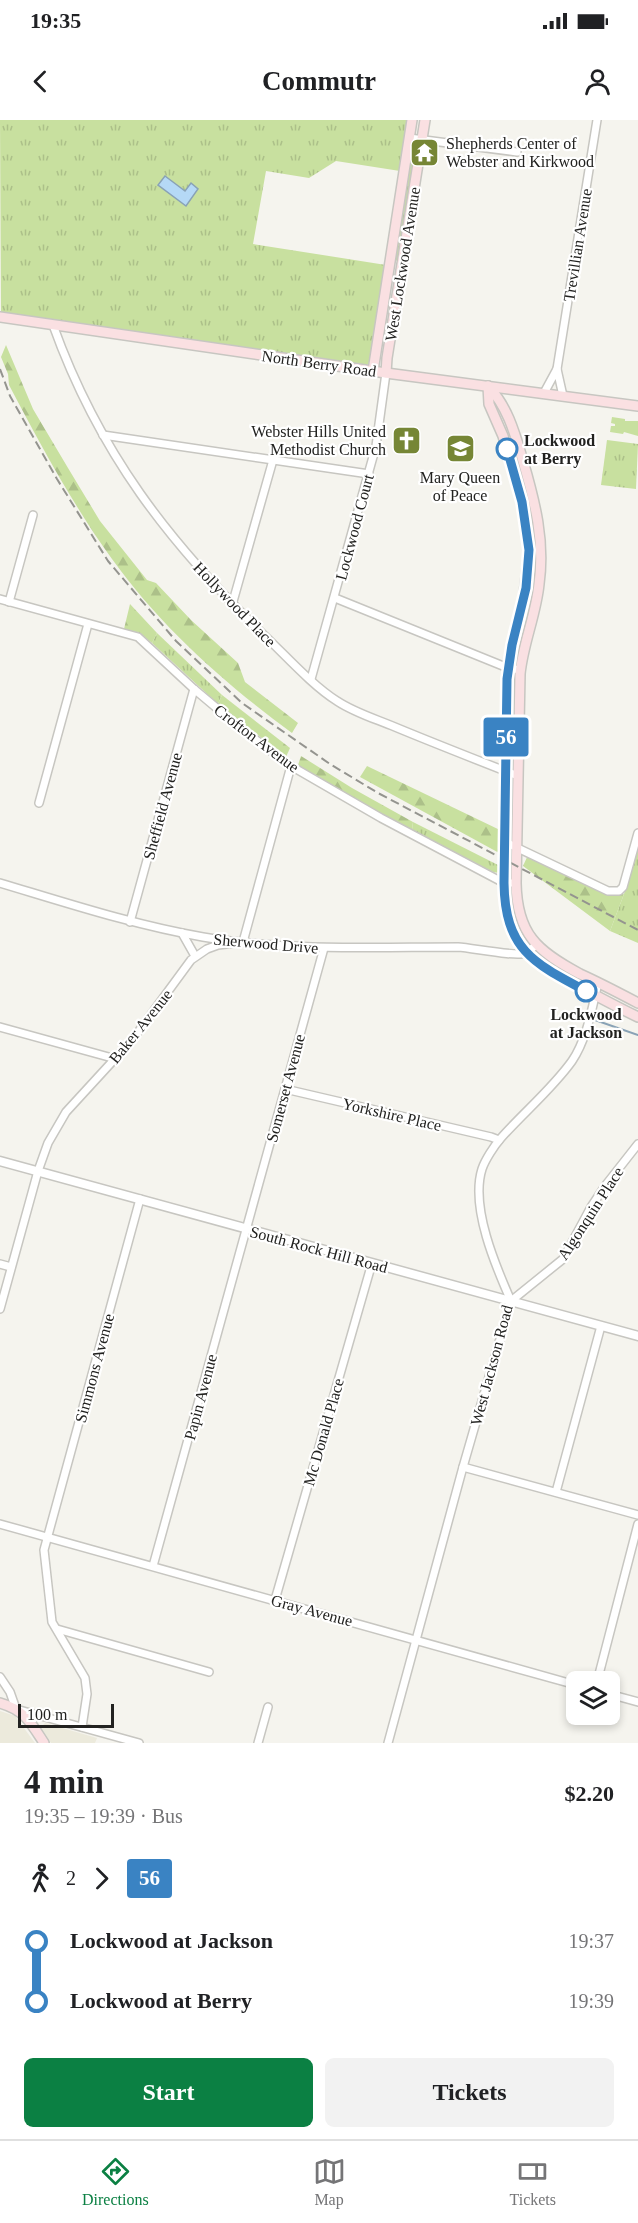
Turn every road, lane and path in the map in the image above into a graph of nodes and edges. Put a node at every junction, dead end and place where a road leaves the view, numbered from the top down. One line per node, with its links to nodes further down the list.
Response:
1 (412, 120): 4 (main road, West Lockwood Avenue)
2 (425, 120): 5 (main road, West Lockwood Avenue)
3 (597, 120): 11 (street, Trevillian Avenue)
4 (409, 138): 5 (street); 7 (main road, West Lockwood Avenue)
5 (422, 140): 6 (street); 8 (main road, West Lockwood Avenue)
6 (517, 152)
7 (389, 262): 8 (main road); 12 (main road, West Lockwood Avenue)
8 (401, 264): 13 (main road, West Lockwood Avenue)
9 (0, 317): 10 (main road, North Berry Road)
10 (53, 325): 12 (main road, North Berry Road); 20 (street, Hollywood Place)
11 (557, 369): 16 (street, Trevillian Avenue); 17 (street, Trevillian Avenue)
12 (373, 370): 13 (main road, North Berry Road)
13 (386, 373): 14 (main road, North Berry Road); 24 (street, Lockwood Court)
14 (488, 386): 15 (main road, North Berry Road); 19 (main road); 23 (main road)
15 (523, 391): 16 (main road, North Berry Road); 19 (main road)
16 (544, 393): 17 (main road, North Berry Road)
17 (563, 396): 18 (main road, North Berry Road)
18 (638, 406)
19 (505, 410): 21 (main road)
20 (103, 435): 22 (street); 31 (street, Hollywood Place)
21 (522, 459): 23 (main road); 26 (main road)
22 (273, 460): 24 (street); 31 (street)
23 (510, 462): 27 (main road)
24 (369, 474): 28 (street, Lockwood Court)
25 (33, 514): 30 (street)
26 (538, 520): 27 (main road); 34 (main road)
27 (526, 522): 33 (main road)
28 (335, 597): 33 (street); 35 (street, Lockwood Court)
29 (0, 599): 30 (street, Crofton Avenue)
30 (9, 602): 32 (street, Crofton Avenue)
31 (232, 604): 35 (street, Hollywood Place)
32 (88, 624): 36 (street, Crofton Avenue); 40 (street)
33 (508, 668): 34 (street); 38 (main road)
34 (520, 670): 39 (main road)
35 (311, 679): 38 (street, Hollywood Place)
36 (194, 689): 37 (street, Crofton Avenue); 47 (street, Sheffield Avenue)
37 (291, 766): 45 (street, Crofton Avenue); 49 (street)
38 (505, 771): 39 (street, Hollywood Place); 42 (main road)
39 (518, 776): 43 (main road)
40 (39, 803)
41 (638, 833): 43 (street)
42 (505, 842): 43 (street); 45 (main road)
43 (517, 847): 46 (main road)
44 (0, 883): 47 (street, Sherwood Drive)
45 (504, 883): 46 (street, Crofton Avenue); 52 (main road)
46 (516, 883): 50 (main road)
47 (130, 922): 48 (street, Sherwood Drive)
48 (182, 933): 49 (street, Sherwood Drive); 53 (street)
49 (243, 942): 51 (street, Sherwood Drive); 53 (street, Baker Avenue)
50 (536, 945): 52 (street); 54 (main road)
51 (324, 948): 52 (street, Sherwood Drive); 60 (street, Somerset Avenue)
52 (526, 953): 55 (main road)
53 (195, 956): 59 (street, Baker Avenue)
54 (598, 983): 55 (street, West Jackson Road); 56 (main road)
55 (595, 995): 57 (main road); 61 (street, West Jackson Road)
56 (638, 1003)
57 (638, 1017)
58 (0, 1027): 59 (street)
59 (116, 1059): 64 (street, Baker Avenue)
60 (285, 1089): 61 (street, Yorkshire Place); 66 (street, Somerset Avenue)
61 (499, 1140): 70 (street, West Jackson Road)
62 (638, 1144): 70 (street, Algonquin Place)
63 (0, 1161): 64 (street, South Rock Hill Road)
64 (38, 1171): 65 (street, South Rock Hill Road); 69 (street, Baker Avenue)
65 (140, 1199): 66 (street, South Rock Hill Road); 79 (street, Simmons Avenue)
66 (246, 1229): 67 (street, South Rock Hill Road); 80 (street, Papin Avenue)
67 (372, 1263): 70 (street, South Rock Hill Road); 81 (street, Mc Donald Place)
68 (0, 1264): 69 (street)
69 (11, 1267): 71 (street, Baker Avenue)
70 (511, 1301): 72 (street, South Rock Hill Road); 74 (street, West Jackson Road)
71 (0, 1309)
72 (601, 1326): 73 (street, South Rock Hill Road); 75 (street)
73 (638, 1335)
74 (463, 1467): 75 (street); 83 (street, West Jackson Road)
75 (556, 1492): 76 (street)
76 (638, 1515)
77 (0, 1524): 79 (street, Gray Avenue)
78 (638, 1524): 84 (street)
79 (48, 1537): 80 (street, Gray Avenue); 82 (street, Simmons Avenue)
80 (153, 1566): 81 (street, Gray Avenue)
81 (275, 1600): 83 (street, Gray Avenue)
82 (57, 1629): 85 (street); 93 (street, Simmons Avenue)
83 (416, 1639): 87 (street, Gray Avenue); 97 (street, West Jackson Road)
84 (600, 1671)
85 (209, 1672)
86 (0, 1677): 92 (street)
87 (566, 1682)
88 (620, 1697): 89 (street)
89 (638, 1702)
90 (0, 1703): 92 (main road)
91 (268, 1707): 96 (street)
92 (16, 1709): 93 (street); 94 (main road)
93 (82, 1727): 95 (street)
94 (44, 1743)
95 (139, 1743)
96 (258, 1743)
97 (388, 1743)

